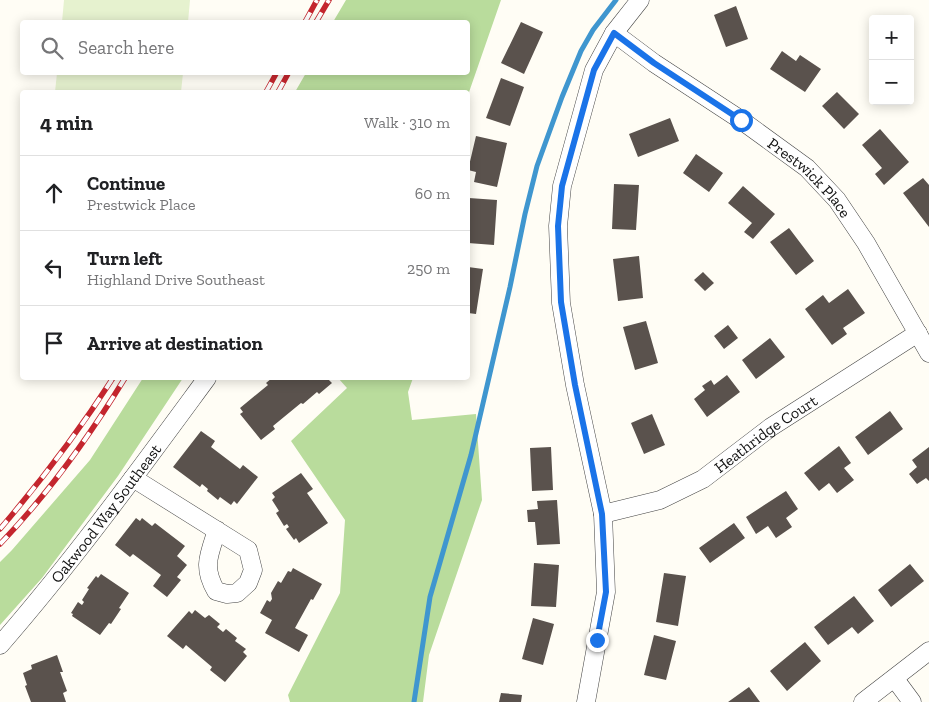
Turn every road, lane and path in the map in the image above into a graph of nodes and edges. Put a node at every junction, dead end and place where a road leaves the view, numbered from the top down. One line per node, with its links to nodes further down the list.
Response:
1 (640, 0): 2 (street)
2 (614, 33): 3 (street, Prestwick Place); 7 (street)
3 (918, 333): 4 (street, Prestwick Place); 7 (street, Heathridge Court)
4 (929, 352)
5 (206, 380): 6 (street, Oakwood Way Southeast)
6 (133, 478): 8 (street); 9 (street, Oakwood Way Southeast)
7 (602, 514): 12 (street)
8 (217, 530)
9 (0, 645)
10 (929, 652): 11 (street)
11 (895, 679): 13 (street); 14 (street)
12 (586, 702)
13 (863, 702)
14 (912, 702)

